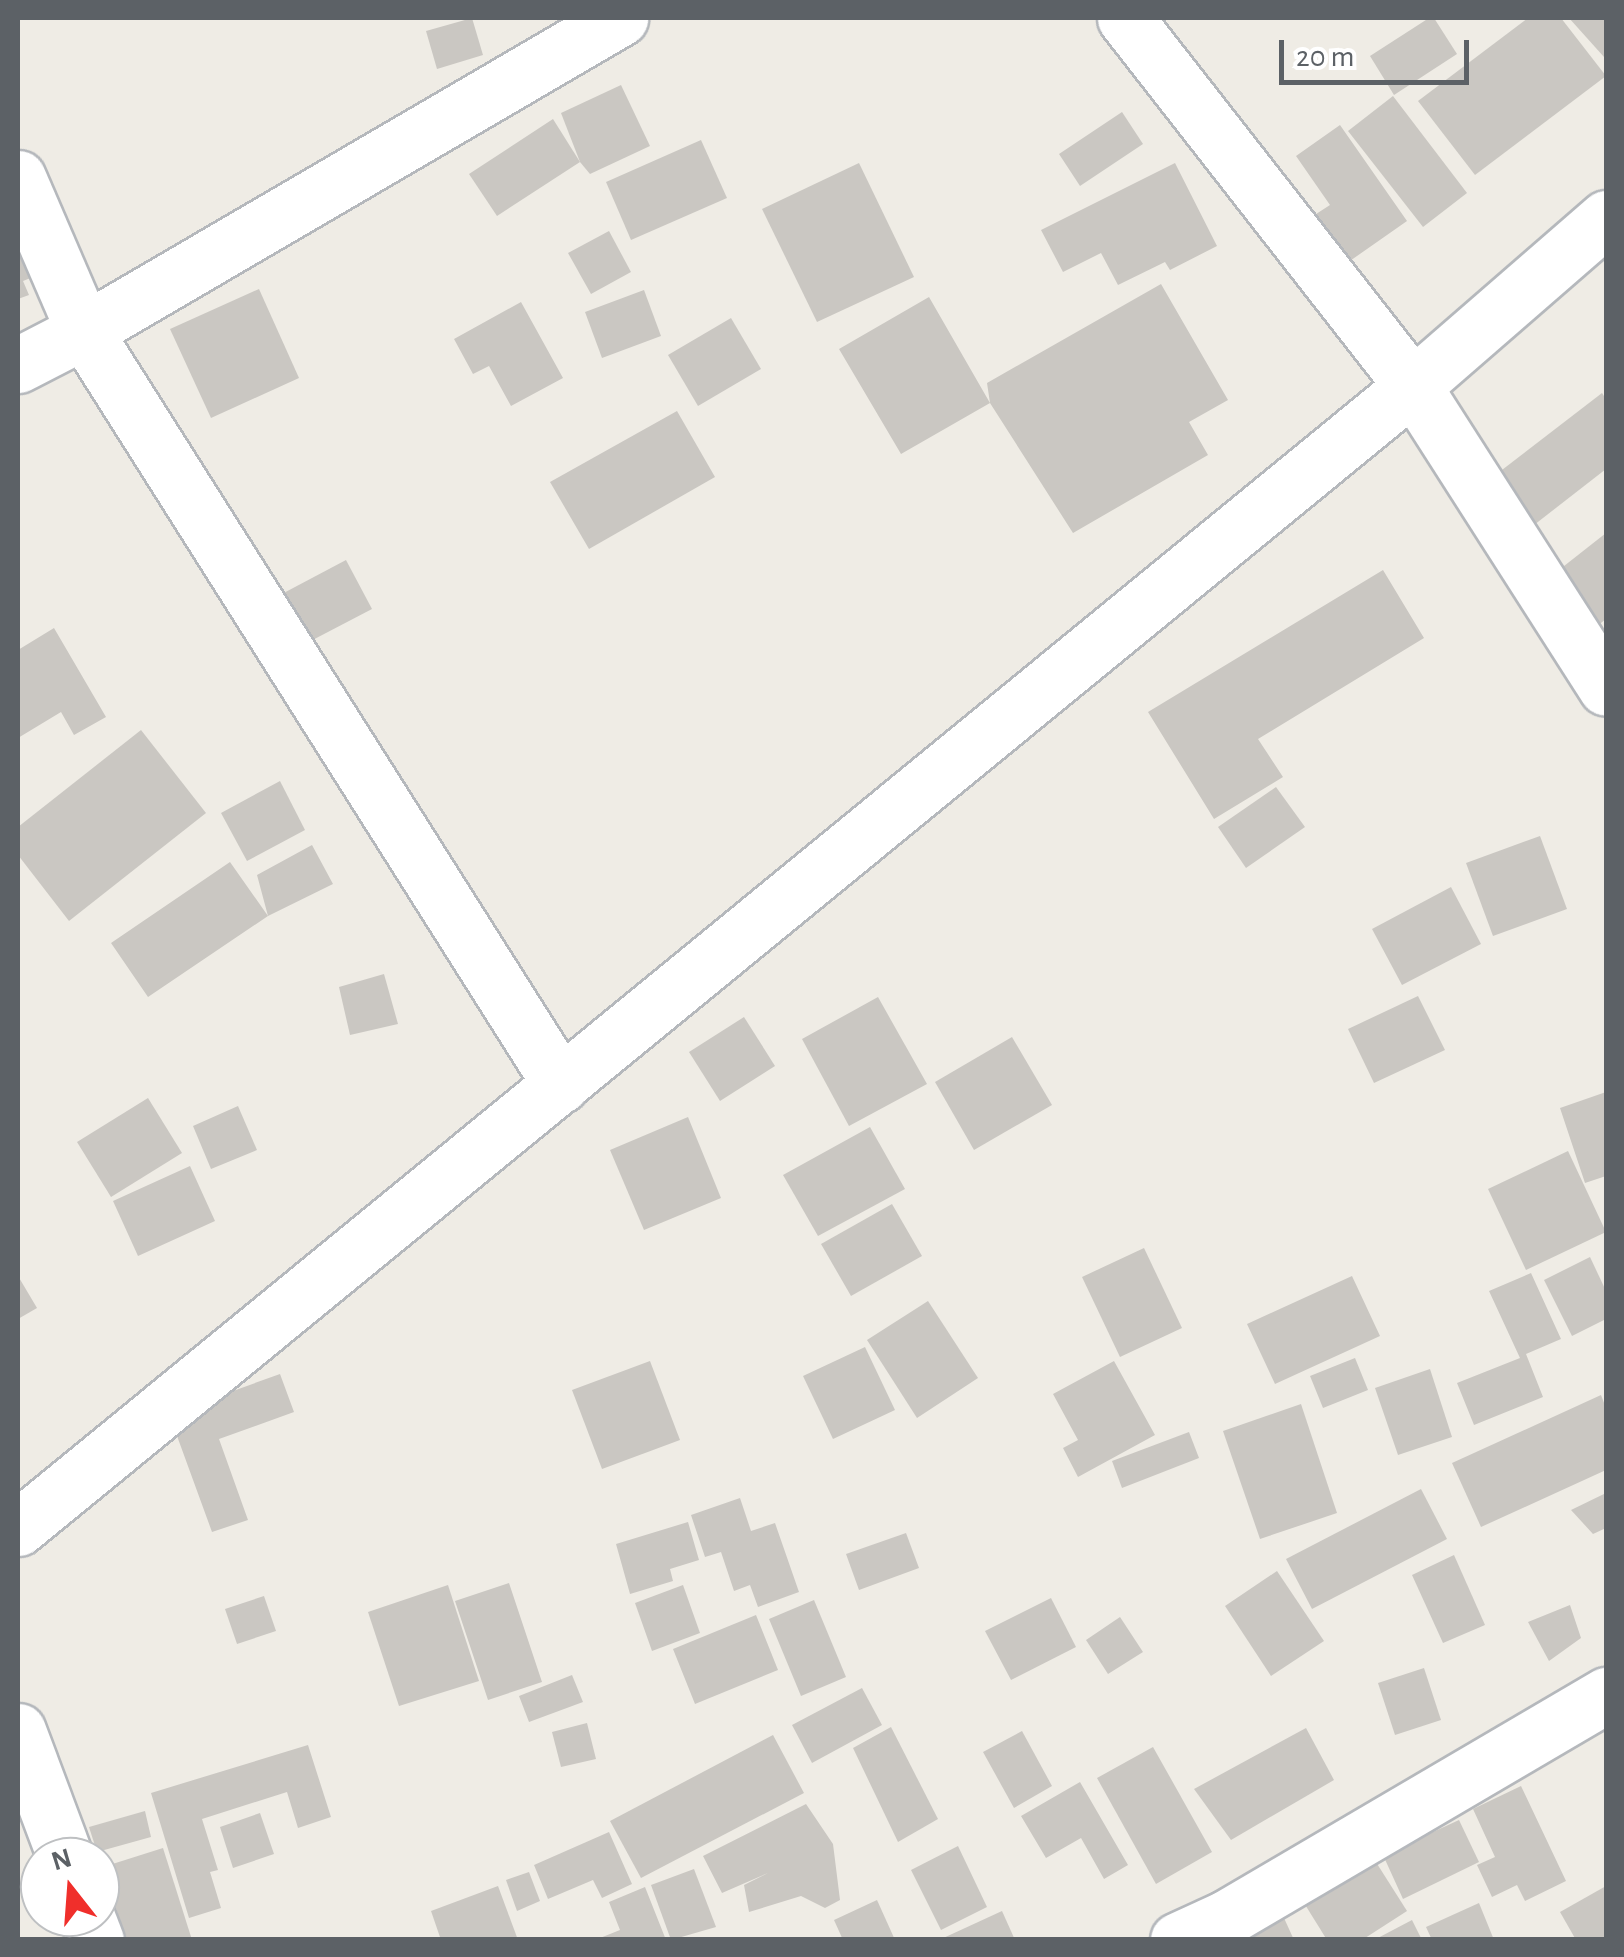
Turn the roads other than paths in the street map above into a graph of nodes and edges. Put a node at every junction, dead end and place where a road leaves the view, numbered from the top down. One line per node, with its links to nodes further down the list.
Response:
1 (620, 18): 5 (street)
2 (1124, 18): 7 (street)
3 (18, 178): 5 (street)
4 (1606, 218): 7 (street)
5 (84, 331): 6 (street); 9 (street)
6 (18, 365)
7 (1413, 386): 8 (street); 9 (street)
8 (1606, 688)
9 (561, 1085): 10 (street)
10 (18, 1528)
11 (1606, 1695): 14 (street)
12 (18, 1730): 13 (street)
13 (58, 1837)
14 (1178, 1940)

